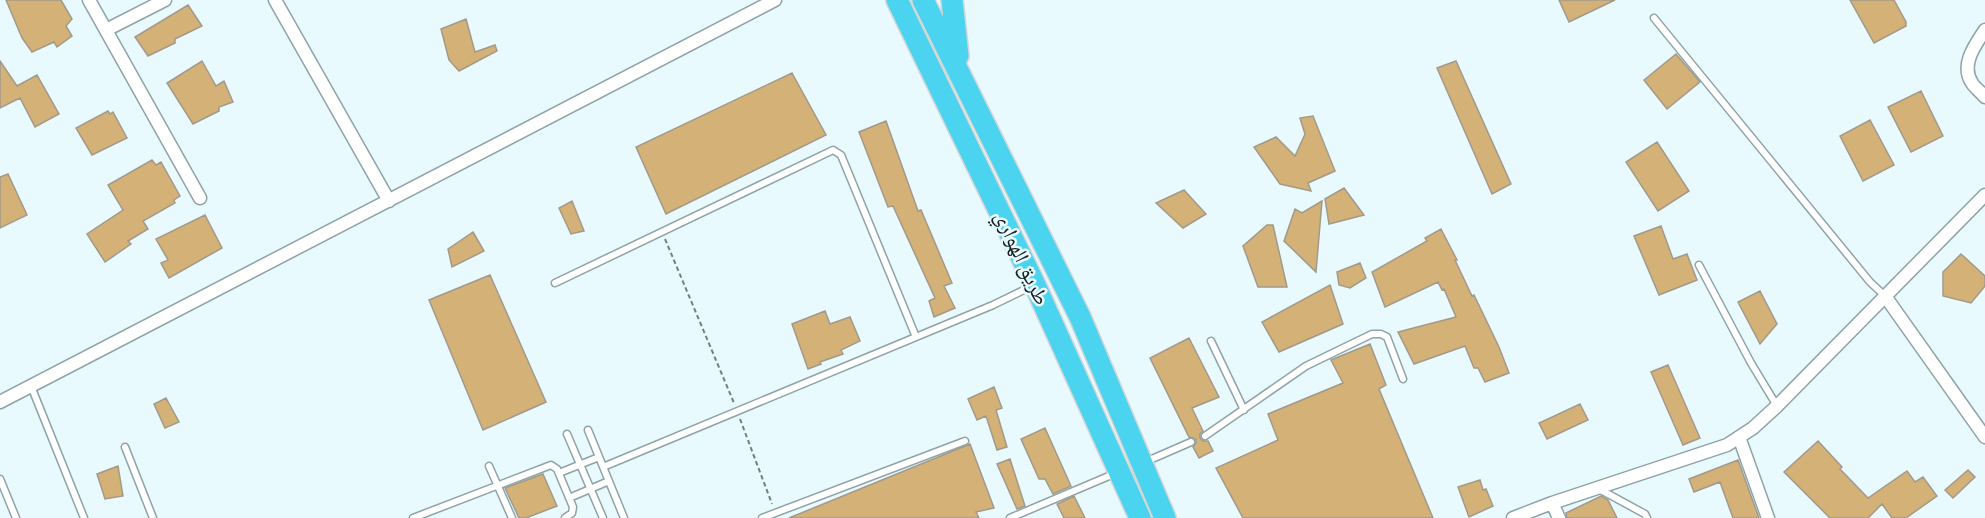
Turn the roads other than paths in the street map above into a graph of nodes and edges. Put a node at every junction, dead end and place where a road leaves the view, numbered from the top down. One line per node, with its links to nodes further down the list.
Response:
1 (89, 0): 9 (street)
2 (165, 0): 9 (street)
3 (275, 0): 15 (street)
4 (775, 0): 15 (street)
5 (897, 0): 18 (highway, طريق الهواري)
6 (923, 0): 11 (highway, طريق الهواري)
7 (952, 0): 11 (highway)
8 (1654, 18): 19 (lane)
9 (106, 30): 14 (street)
10 (1985, 30): 12 (street)
11 (960, 72): 36 (highway, طريق الهواري)
12 (1985, 97)
13 (1985, 195): 19 (street)
14 (200, 198)
15 (389, 201): 23 (street)
16 (1699, 265): 25 (lane)
17 (555, 283): 20 (lane)
18 (1035, 285): 20 (lane); 40 (highway, طريق الهواري)
19 (1885, 296): 25 (street); 31 (street)
20 (916, 337): 39 (lane)
21 (1211, 341): 26 (lane)
22 (1403, 379): 26 (lane)
23 (31, 387): 24 (street); 50 (lane)
24 (0, 402)
25 (1777, 406): 30 (street)
26 (1244, 410): 29 (lane)
27 (588, 430): 35 (lane)
28 (567, 434): 37 (lane)
29 (1205, 436)
30 (1739, 437): 45 (street); 64 (street)
31 (1985, 437)
32 (965, 441): 57 (lane)
33 (1191, 442): 36 (lane)
34 (125, 447): 51 (lane)
35 (599, 457): 37 (lane); 39 (lane)
36 (1142, 463): 60 (highway, طريق الهواري)
37 (580, 464): 41 (lane); 46 (lane)
38 (489, 466): 44 (lane)
39 (603, 468): 43 (lane)
40 (1120, 471): 58 (lane); 59 (highway, طريق الهواري)
41 (559, 473): 44 (lane); 47 (lane)
42 (0, 479): 49 (lane)
43 (609, 481): 46 (lane); 56 (lane)
44 (498, 486): 52 (lane); 53 (lane)
45 (1597, 488): 48 (street); 63 (lane)
46 (590, 489): 47 (lane); 55 (lane)
47 (569, 498): 54 (lane)
48 (1552, 503): 61 (street); 62 (street)
49 (16, 518)
50 (84, 518)
51 (153, 518)
52 (413, 518)
53 (512, 518)
54 (565, 518)
55 (603, 518)
56 (624, 518)
57 (762, 518)
58 (1010, 518)
59 (1140, 518)
60 (1165, 518)
61 (1513, 518)
62 (1559, 518)
63 (1647, 518)
64 (1768, 518)

